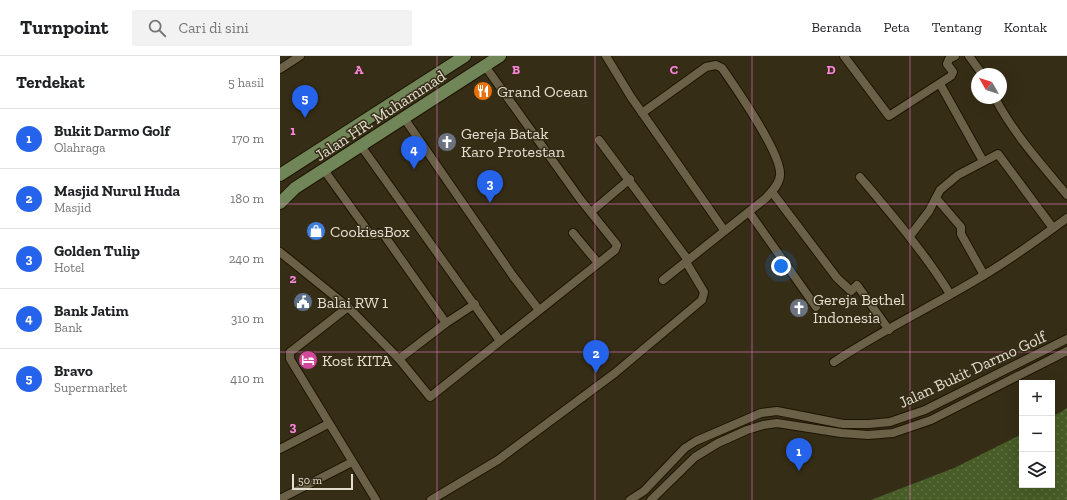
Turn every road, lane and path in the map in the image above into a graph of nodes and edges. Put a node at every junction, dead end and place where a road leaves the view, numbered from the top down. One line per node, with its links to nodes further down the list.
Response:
1 (300, 56): 9 (street)
2 (465, 56): 18 (main road, Jalan HR. Muhammad)
3 (606, 56): 12 (street)
4 (844, 56): 10 (street)
5 (955, 56): 10 (street)
6 (969, 56): 8 (street)
7 (493, 60): 13 (main road, Jalan HR. Muhammad); 25 (street)
8 (978, 68)
9 (280, 69)
10 (940, 84): 16 (street)
11 (998, 104): 22 (street)
12 (642, 113): 21 (street); 29 (street)
13 (404, 118): 15 (main road, Jalan HR. Muhammad); 41 (street)
14 (600, 140): 20 (street)
15 (361, 146): 17 (main road, Jalan HR. Muhammad); 38 (street)
16 (984, 161): 23 (street); 28 (street)
17 (324, 170): 24 (main road, Jalan HR. Muhammad); 42 (street)
18 (280, 175)
19 (860, 177): 31 (street)
20 (630, 179): 25 (street); 33 (street)
21 (772, 192): 26 (street); 43 (street)
22 (1067, 195)
23 (936, 198): 31 (street); 35 (street)
24 (280, 203)
25 (590, 212): 34 (street)
26 (749, 212): 29 (street); 40 (street)
27 (1067, 218): 28 (street)
28 (1053, 228): 35 (street)
29 (724, 230): 33 (street)
30 (573, 233): 34 (street)
31 (910, 236): 37 (street)
32 (280, 252): 39 (street)
33 (687, 261): 36 (street); 54 (street)
34 (598, 263): 41 (street)
35 (984, 275): 37 (street)
36 (663, 280)
37 (950, 294): 43 (street)
38 (475, 304): 42 (street); 45 (street)
39 (348, 307): 47 (street); 49 (street)
40 (816, 307)
41 (539, 310): 45 (street)
42 (446, 323): 47 (street)
43 (889, 330): 48 (street)
44 (1067, 339): 55 (street, Jalan Bukit Darmo Golf)
45 (500, 341): 47 (street)
46 (1067, 351): 56 (street, Jalan Bukit Darmo Golf)
47 (399, 359)
48 (834, 362)
49 (328, 424): 50 (street); 51 (street)
50 (280, 448)
51 (352, 462): 52 (street); 53 (street)
52 (280, 499)
53 (376, 500)
54 (431, 500)
55 (630, 500)
56 (651, 500)

